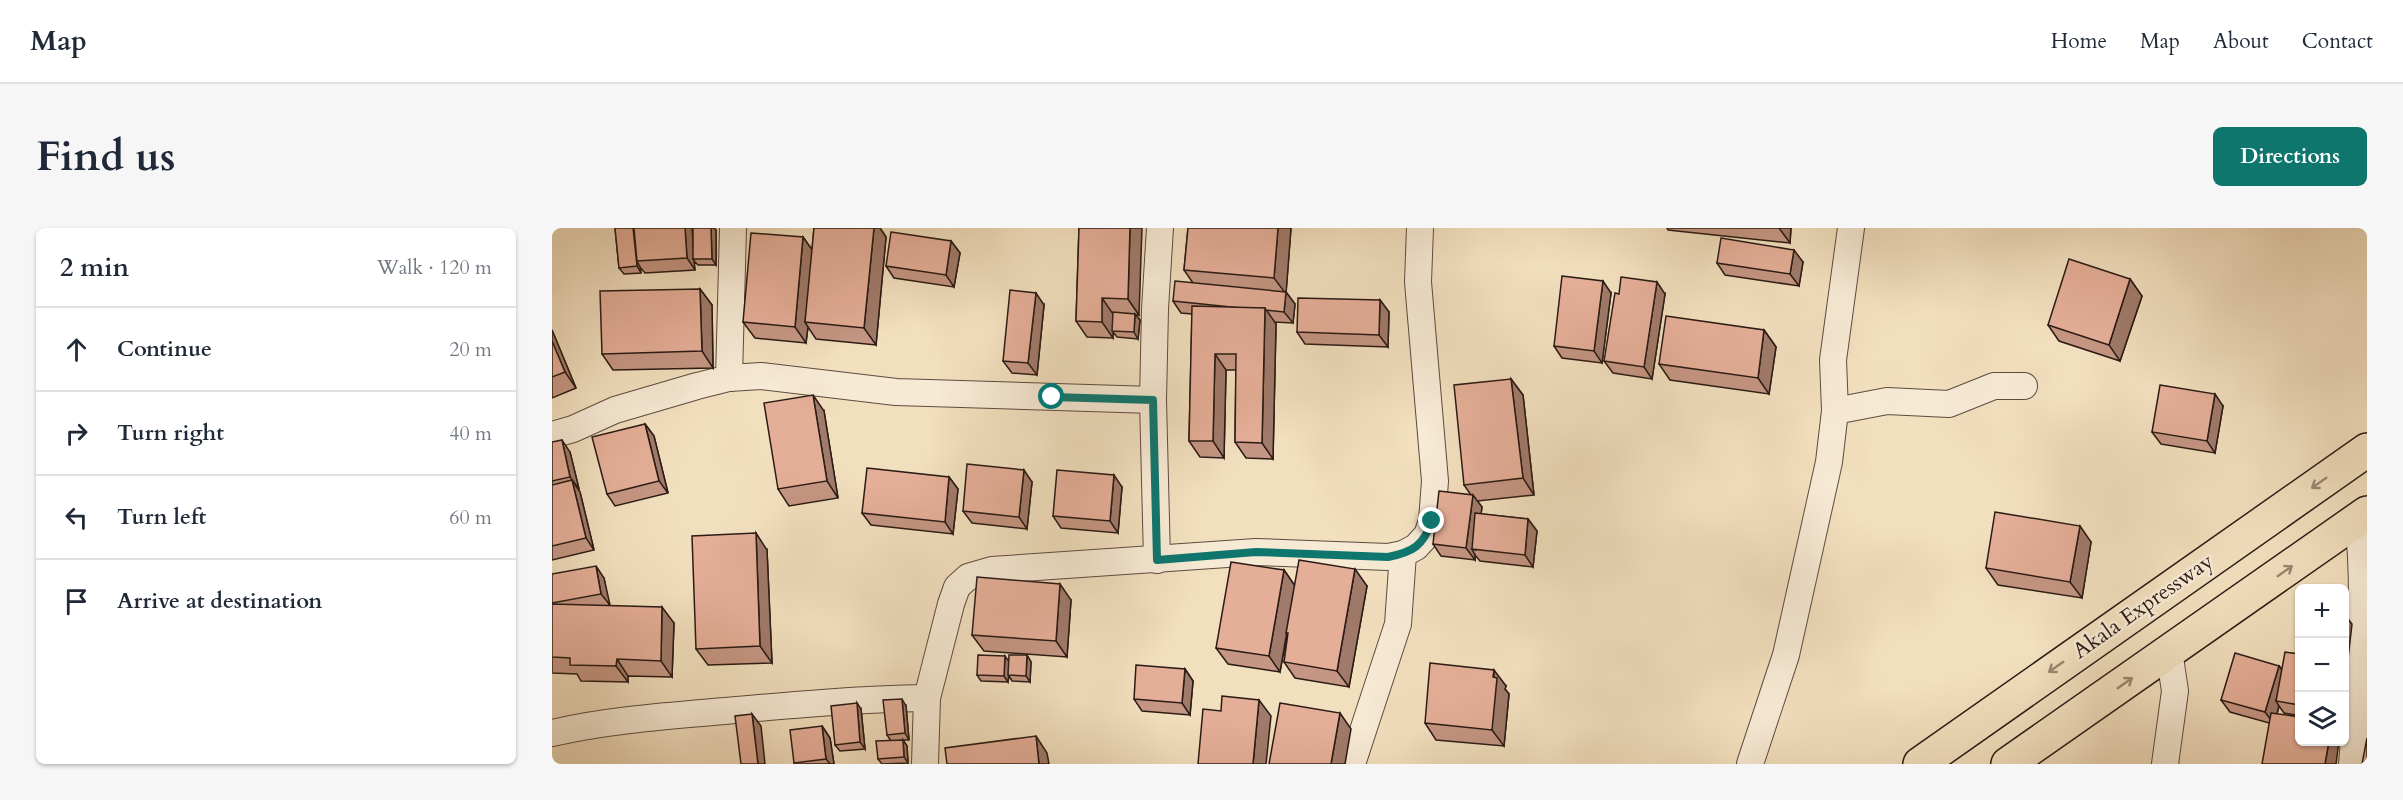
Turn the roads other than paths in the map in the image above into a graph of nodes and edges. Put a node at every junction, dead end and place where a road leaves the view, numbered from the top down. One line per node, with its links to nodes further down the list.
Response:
1 (733, 228): 5 (street)
2 (1160, 228): 7 (street)
3 (1420, 228): 12 (street)
4 (1851, 228): 8 (street)
5 (729, 378): 7 (street); 9 (street)
6 (2024, 386): 8 (street)
7 (1153, 400): 13 (street)
8 (1835, 411): 19 (street)
9 (552, 435)
10 (2367, 450): 20 (main road, Akala Expressway, one-way to 20)
11 (2363, 516): 14 (main road, one-way to 11); 23 (street)
12 (1403, 554): 13 (street); 18 (street)
13 (1157, 560): 15 (street)
14 (2169, 651): 21 (main road, one-way to 14); 22 (street)
15 (927, 698): 16 (street); 17 (street)
16 (552, 733)
17 (925, 764)
18 (1352, 764)
19 (1750, 764)
20 (1920, 764)
21 (2008, 764)
22 (2165, 764)
23 (2352, 764)

